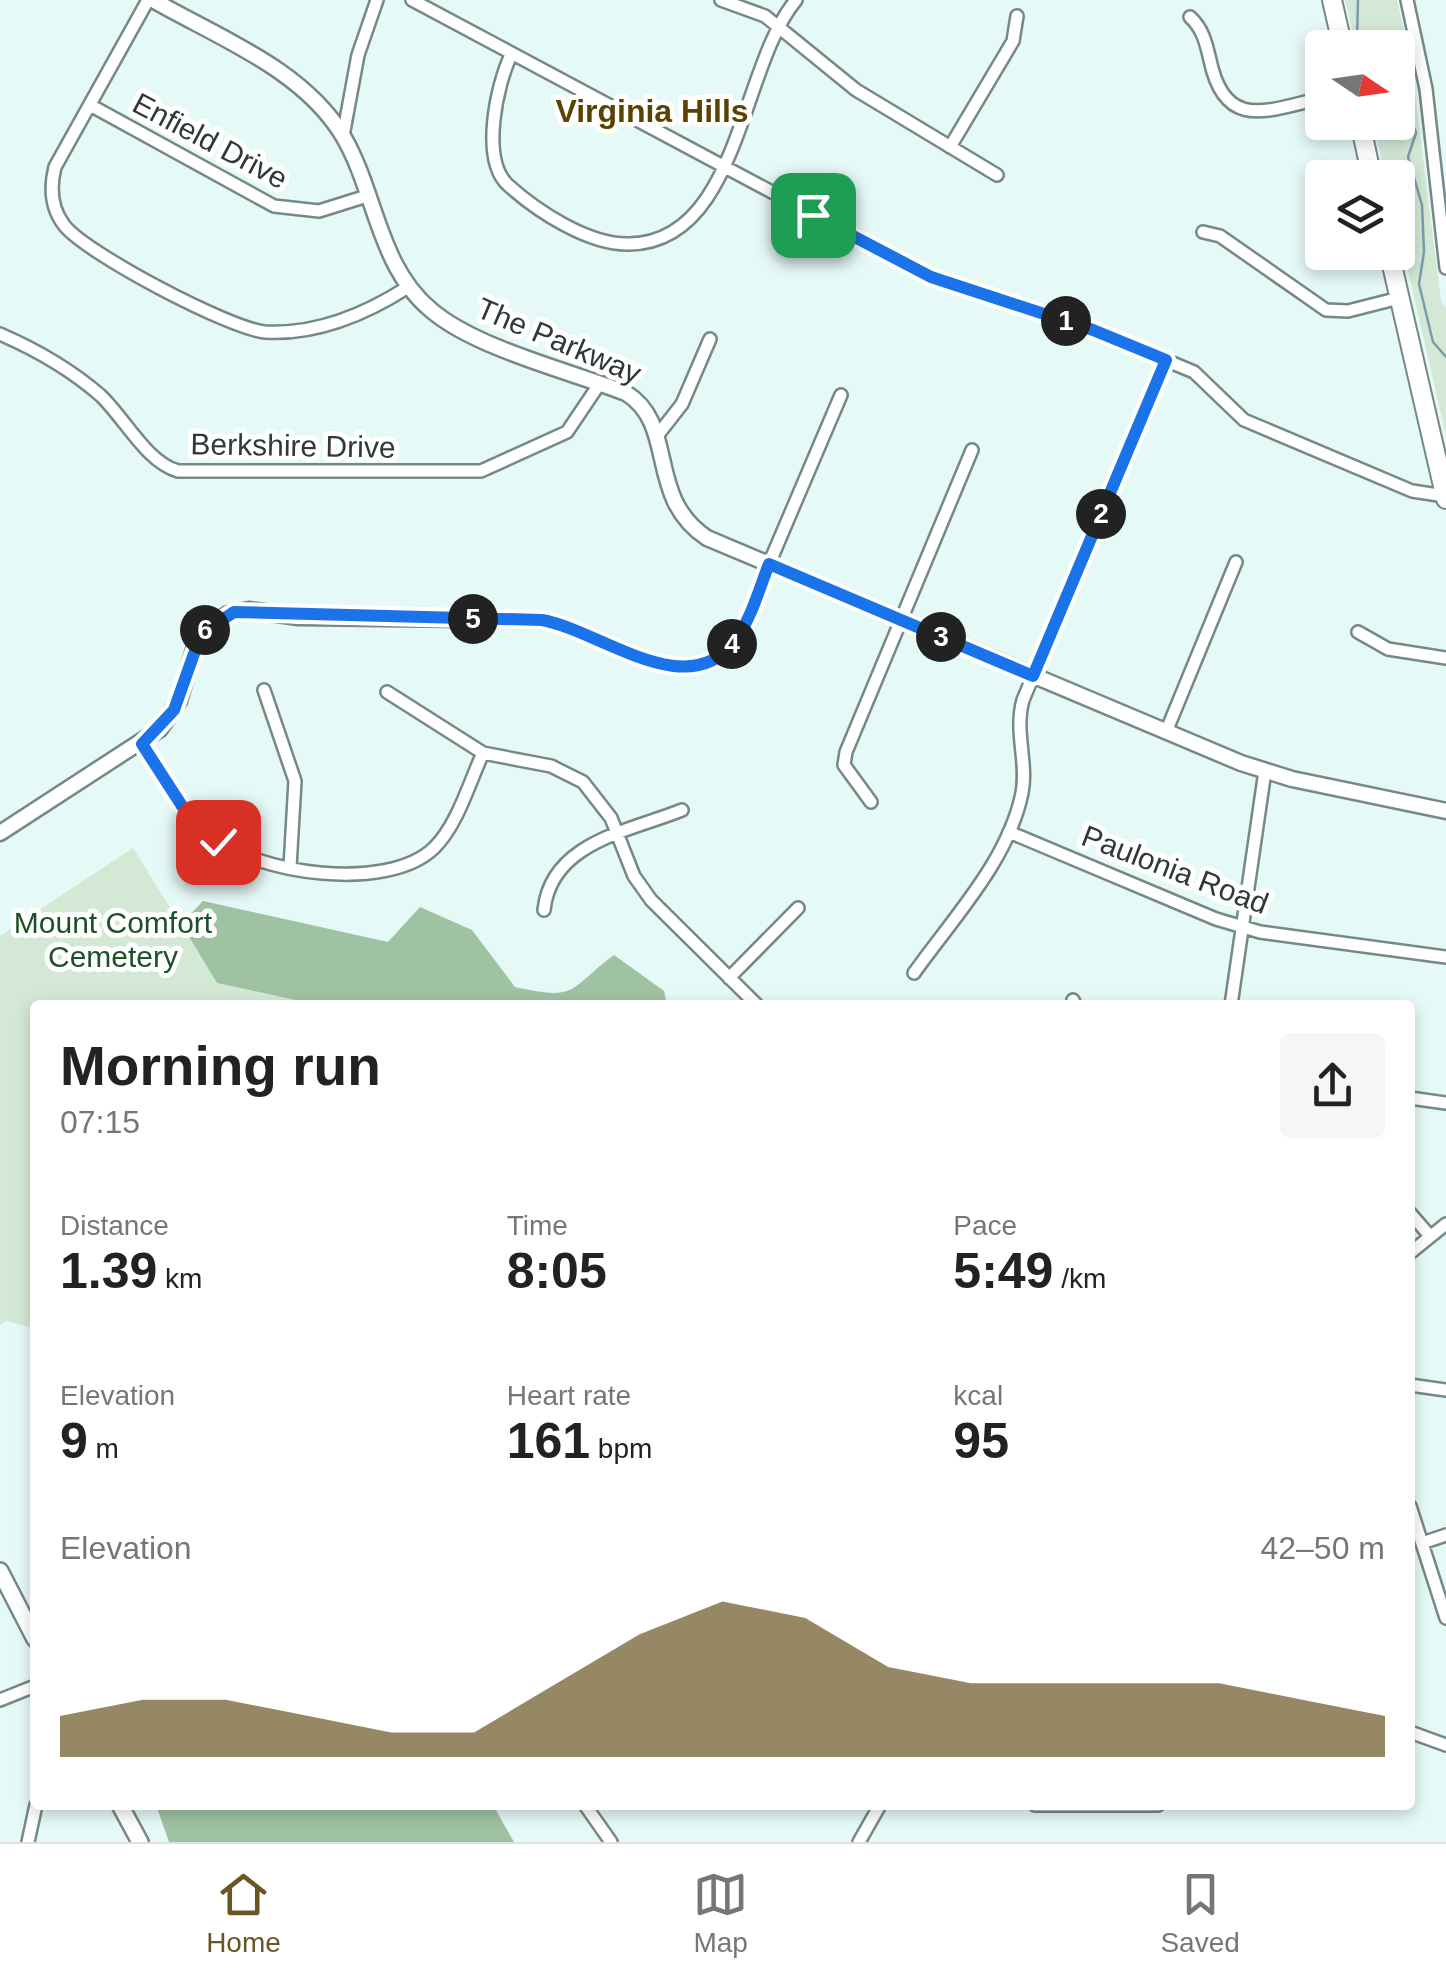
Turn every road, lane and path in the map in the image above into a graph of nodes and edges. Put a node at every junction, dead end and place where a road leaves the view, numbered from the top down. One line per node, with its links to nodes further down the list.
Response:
1 (151, 0): 14 (street); 15 (street, The Parkway)
2 (377, 0): 15 (street)
3 (412, 0): 12 (street)
4 (722, 0): 10 (street)
5 (796, 0): 10 (street)
6 (1332, 0): 11 (main road)
7 (1406, 0): 21 (street)
8 (1016, 16): 16 (street)
9 (1190, 18): 13 (street)
10 (779, 26): 16 (street); 17 (street)
11 (1339, 30)
12 (512, 55): 17 (street); 17 (street)
13 (1305, 102)
14 (90, 105): 19 (street, Enfield Drive); 23 (street)
15 (343, 136): 19 (street, The Parkway)
16 (950, 146): 18 (street)
17 (722, 166): 27 (street)
18 (997, 175)
19 (366, 196): 23 (street, The Parkway)
20 (1203, 232): 24 (street)
21 (1446, 268)
22 (1393, 270): 24 (main road)
23 (408, 287): 28 (street, The Parkway)
24 (1400, 298): 32 (main road)
25 (0, 334): 28 (street, Berkshire Drive)
26 (710, 339): 30 (street)
27 (1166, 360): 32 (street); 38 (street)
28 (600, 383): 30 (street, The Parkway)
29 (841, 396): 34 (street)
30 (656, 436): 34 (street, The Parkway)
31 (972, 450): 35 (street)
32 (1446, 498)
33 (1236, 562): 41 (street)
34 (769, 564): 35 (street, The Parkway); 42 (street)
35 (900, 620): 38 (street, The Parkway); 45 (street)
36 (1358, 632): 37 (street)
37 (1446, 658)
38 (1033, 676): 41 (street, The Parkway); 49 (street)
39 (264, 690): 51 (street)
40 (387, 692): 43 (street)
41 (1166, 732): 44 (street, The Parkway)
42 (142, 744): 48 (street); 51 (street)
43 (482, 753): 50 (street); 51 (street)
44 (1265, 771): 47 (street, The Parkway); 54 (street)
45 (872, 802)
46 (682, 810): 50 (street)
47 (1446, 811)
48 (0, 832)
49 (1008, 832): 54 (street, Paulonia Road); 56 (street)
50 (617, 834): 53 (street); 57 (street)
51 (290, 867)
52 (798, 908): 57 (street)
53 (544, 910)
54 (1241, 927): 55 (street, Paulonia Road); 59 (street)
55 (1446, 957)
56 (914, 972)
57 (729, 978): 58 (street)
58 (752, 1000)
59 (1232, 1000)
60 (1415, 1099): 61 (street)
61 (1446, 1103)
62 (1415, 1220): 64 (street)
63 (1446, 1224): 64 (street)
64 (1430, 1236): 65 (street)
65 (1415, 1248)
66 (1415, 1386): 67 (street)
67 (1446, 1390)
68 (1415, 1521): 70 (street)
69 (1446, 1535): 70 (street)
70 (1422, 1542): 72 (street)
71 (0, 1571): 73 (main road)
72 (1446, 1618)
73 (30, 1629)
74 (30, 1688): 75 (street)
75 (0, 1700)
76 (1415, 1734): 77 (street)
77 (1446, 1745)
78 (35, 1810): 82 (street)
79 (123, 1810): 83 (main road)
80 (589, 1810): 84 (street)
81 (877, 1810): 85 (street)
82 (28, 1842)
83 (140, 1842)
84 (611, 1842)
85 (859, 1842)

